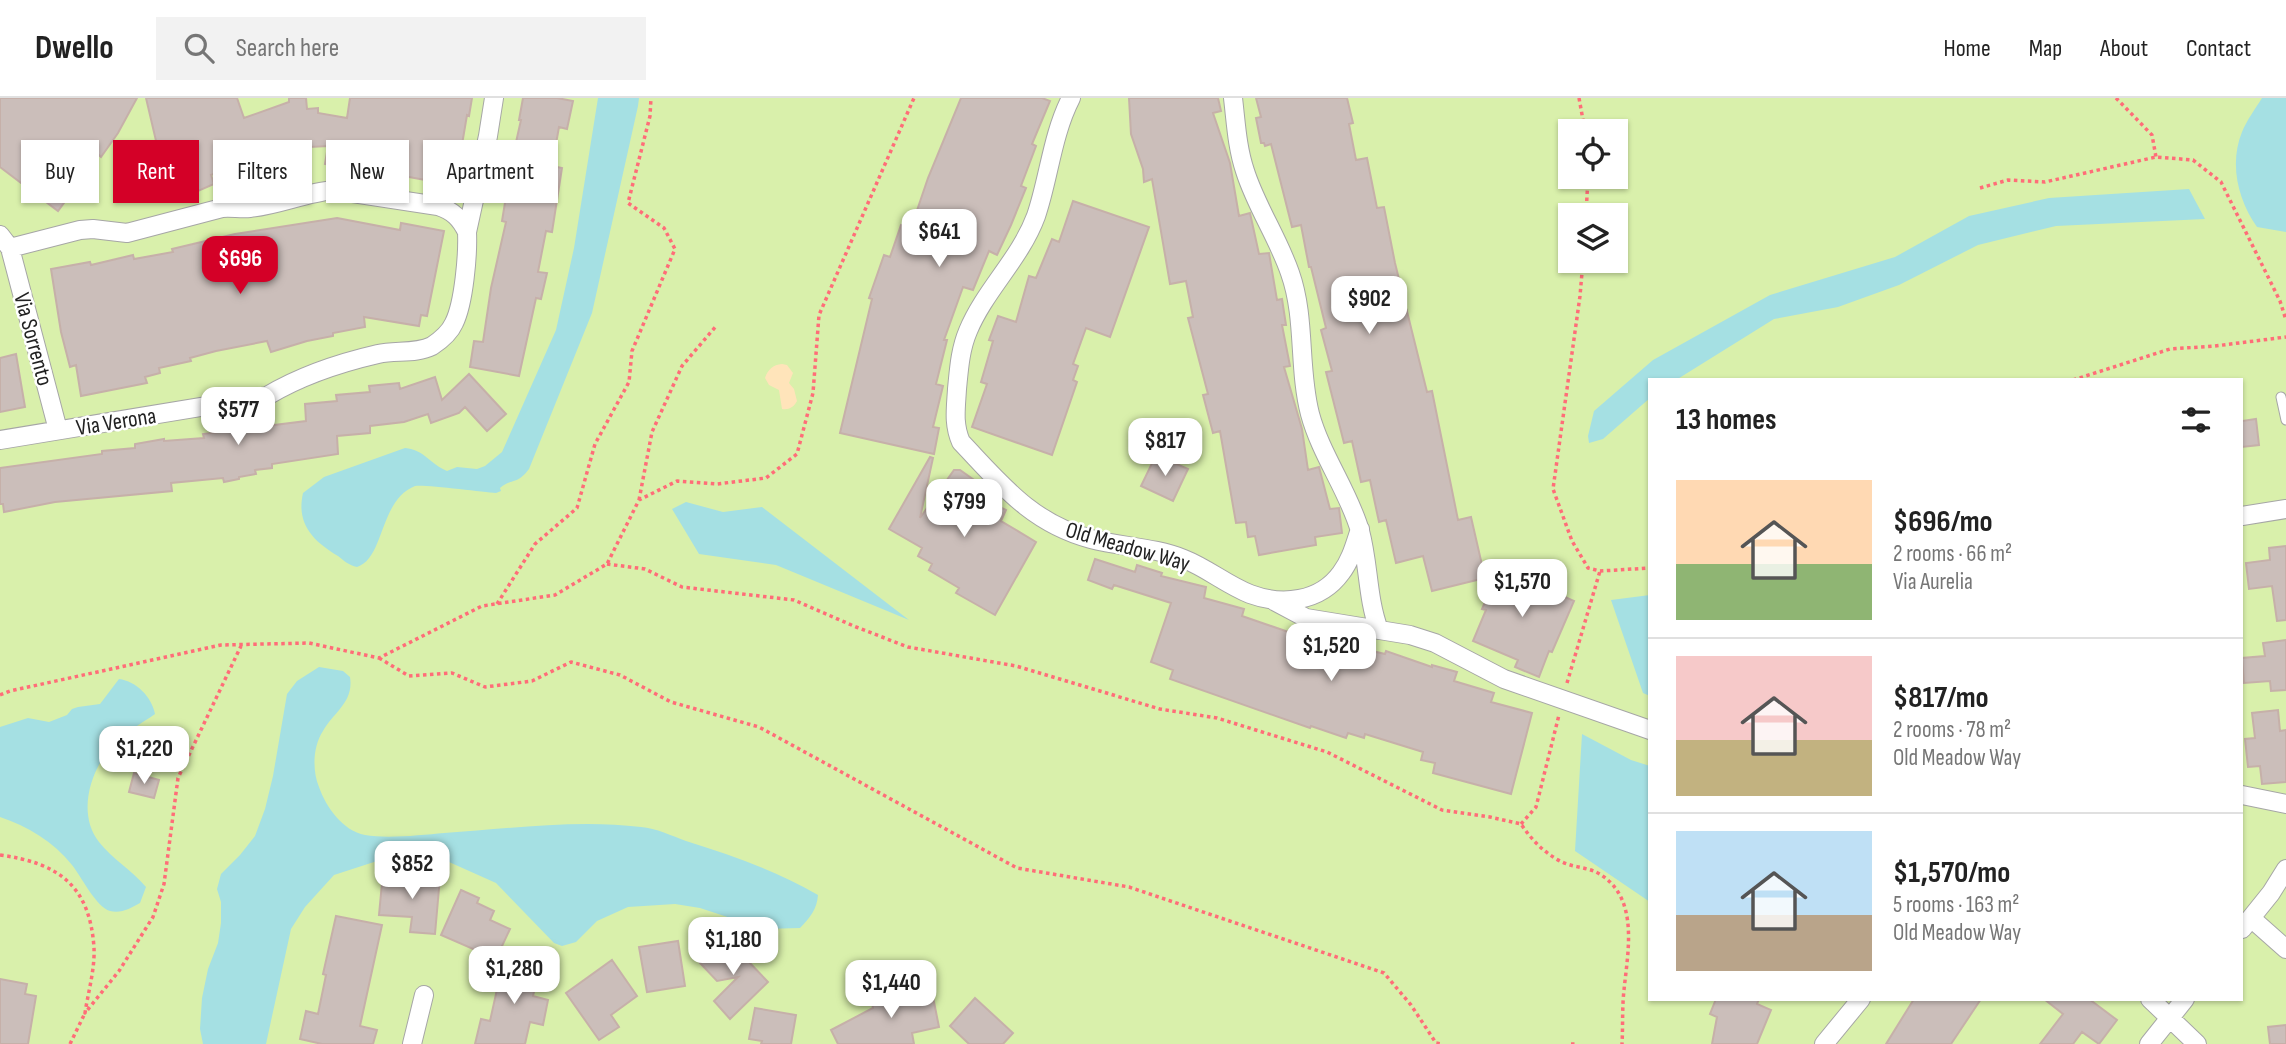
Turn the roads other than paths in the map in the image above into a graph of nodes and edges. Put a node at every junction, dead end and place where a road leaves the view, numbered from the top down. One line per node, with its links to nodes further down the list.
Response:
1 (494, 98): 4 (street)
2 (1071, 98): 13 (street, Old Meadow Way)
3 (1233, 98): 12 (street)
4 (467, 232): 5 (street); 8 (street, Via Verona)
5 (5, 242): 8 (street, Via Sorrento)
6 (2281, 397): 7 (lane)
7 (2286, 420)
8 (58, 430): 9 (street, Via Verona)
9 (0, 440)
10 (2286, 509): 11 (street)
11 (2243, 516)
12 (1360, 529): 13 (street, Old Meadow Way); 14 (street)
13 (1271, 599): 14 (street, Old Meadow Way)
14 (1379, 629): 15 (street, Old Meadow Way)
15 (1648, 729)
16 (2243, 795): 17 (street)
17 (2286, 804)
18 (2286, 869): 19 (street)
19 (2246, 924): 20 (street)
20 (2285, 946)
21 (424, 995): 26 (street)
22 (1859, 1001): 27 (street)
23 (2152, 1001): 25 (street)
24 (2183, 1001): 25 (street)
25 (2170, 1018): 28 (street); 29 (street)
26 (412, 1044)
27 (1824, 1044)
28 (2149, 1044)
29 (2197, 1044)

